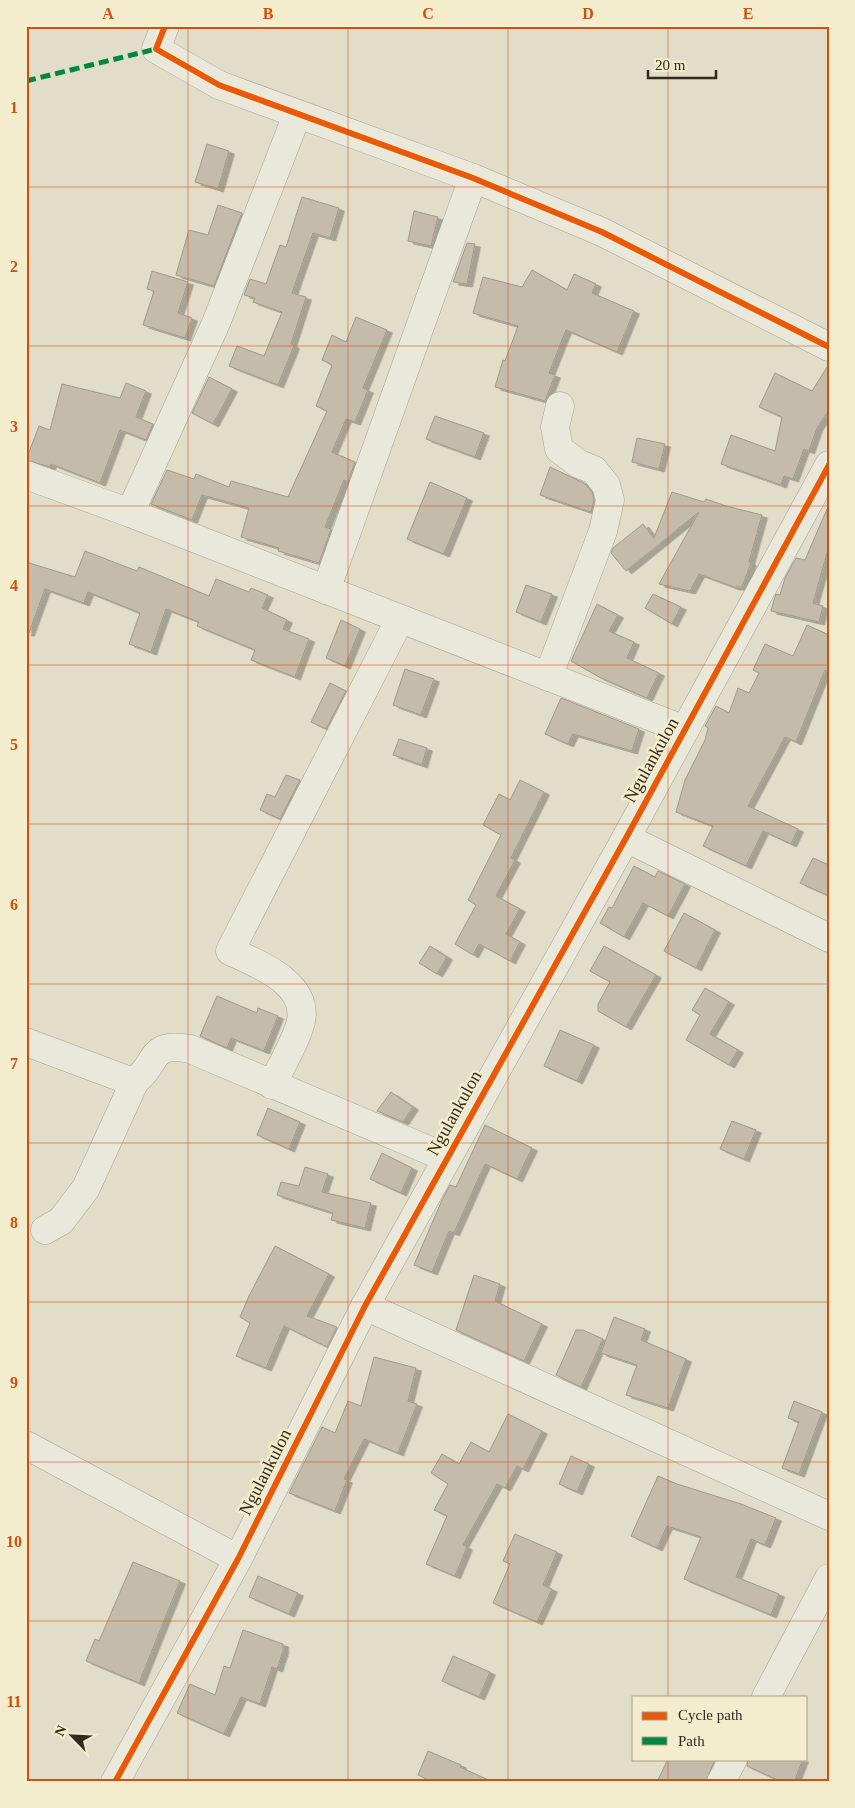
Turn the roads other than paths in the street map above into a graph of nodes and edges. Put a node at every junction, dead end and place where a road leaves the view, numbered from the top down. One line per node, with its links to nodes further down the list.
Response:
1 (165, 26): 2 (street)
2 (297, 115): 3 (street); 8 (street)
3 (473, 178): 4 (street); 9 (street)
4 (829, 347)
5 (560, 406): 11 (street)
6 (829, 465): 12 (street, Ngulankulon)
7 (26, 475): 8 (street)
8 (130, 513): 9 (street)
9 (326, 590): 10 (street)
10 (400, 619): 11 (street); 17 (street)
11 (548, 676): 12 (street)
12 (685, 730): 13 (street, Ngulankulon)
13 (626, 838): 14 (street); 18 (street, Ngulankulon)
14 (829, 938)
15 (26, 1042): 16 (street)
16 (135, 1081): 17 (street); 19 (street)
17 (272, 1085): 18 (street)
18 (447, 1158): 20 (street, Ngulankulon)
19 (45, 1230)
20 (365, 1306): 22 (street); 23 (street, Ngulankulon)
21 (26, 1446): 23 (street)
22 (829, 1516)
23 (238, 1559): 27 (street, Ngulankulon)
24 (829, 1578): 25 (street)
25 (767, 1696)
26 (732, 1760): 28 (street)
27 (115, 1782)
28 (721, 1782)

